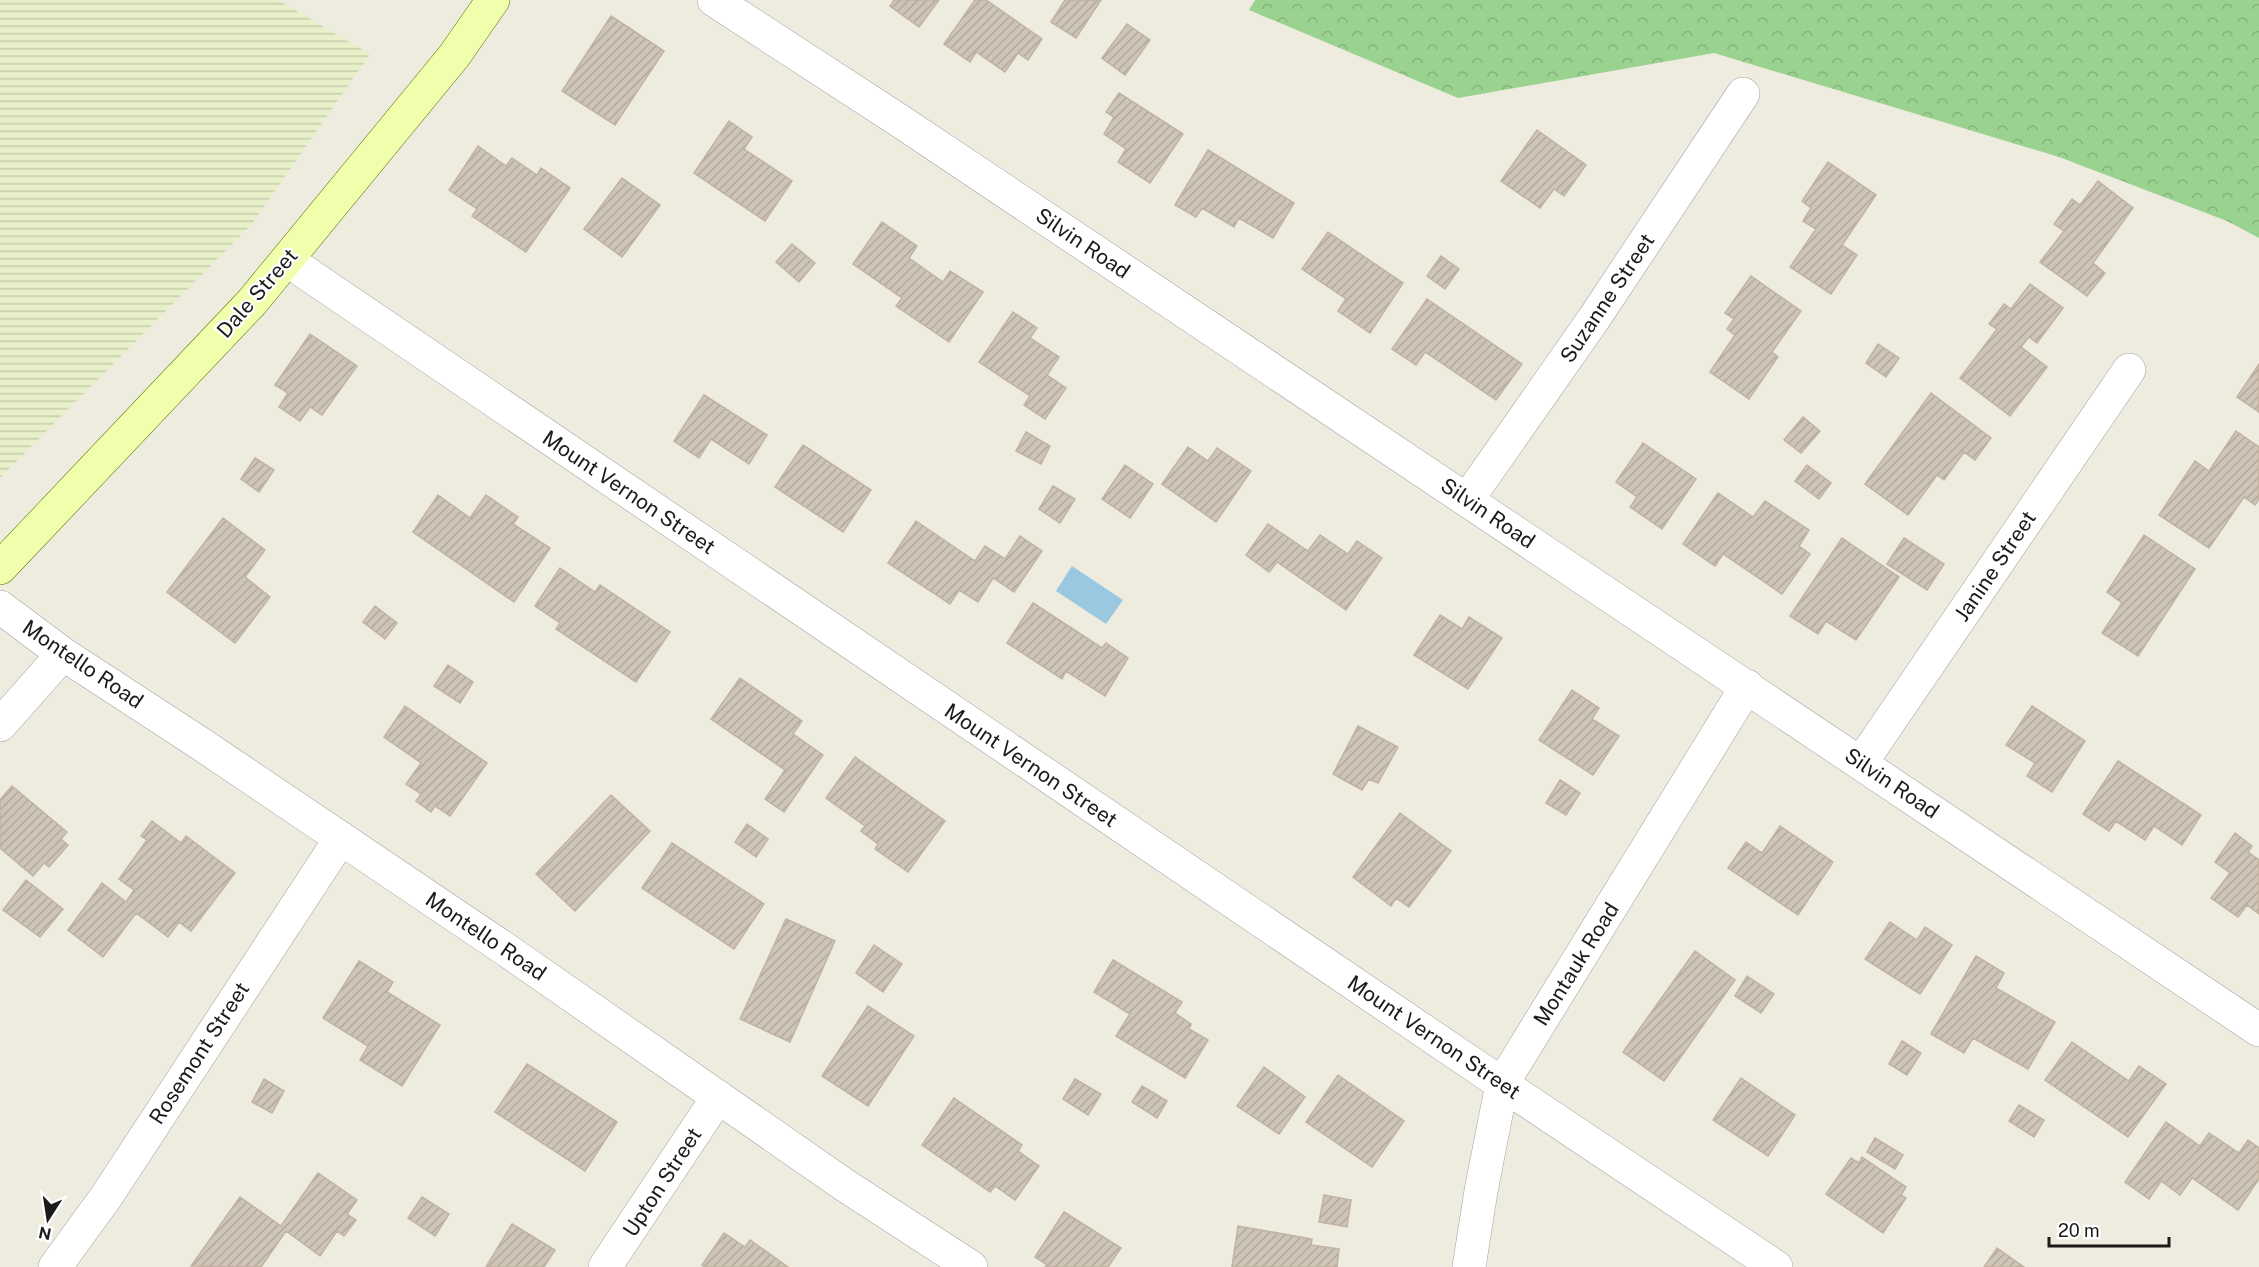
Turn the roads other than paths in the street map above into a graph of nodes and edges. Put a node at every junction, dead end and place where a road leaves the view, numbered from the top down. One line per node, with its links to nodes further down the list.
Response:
1 (493, 0): 4 (street, Dale Street)
2 (714, 0): 6 (street, Silvin Road)
3 (1743, 94): 6 (street, Suzanne Street)
4 (287, 260): 7 (street, Dale Street); 15 (street, Mount Vernon Street)
5 (2129, 370): 12 (street, Janine Street)
6 (1467, 500): 10 (street, Silvin Road)
7 (0, 568)
8 (0, 607): 9 (street, Montello Road)
9 (63, 654): 11 (street); 13 (street, Montello Road)
10 (1747, 686): 12 (street, Silvin Road); 15 (street, Montauk Road)
11 (0, 725)
12 (1861, 763): 14 (street, Silvin Road)
13 (341, 838): 16 (street, Montello Road); 17 (street, Rosemont Street)
14 (2259, 1030)
15 (1502, 1084): 20 (street, Montauk Road); 21 (street, Mount Vernon Street)
16 (718, 1097): 18 (street, Upton Street); 19 (street, Montello Road)
17 (55, 1267)
18 (606, 1267)
19 (971, 1267)
20 (1469, 1267)
21 (1776, 1267)

